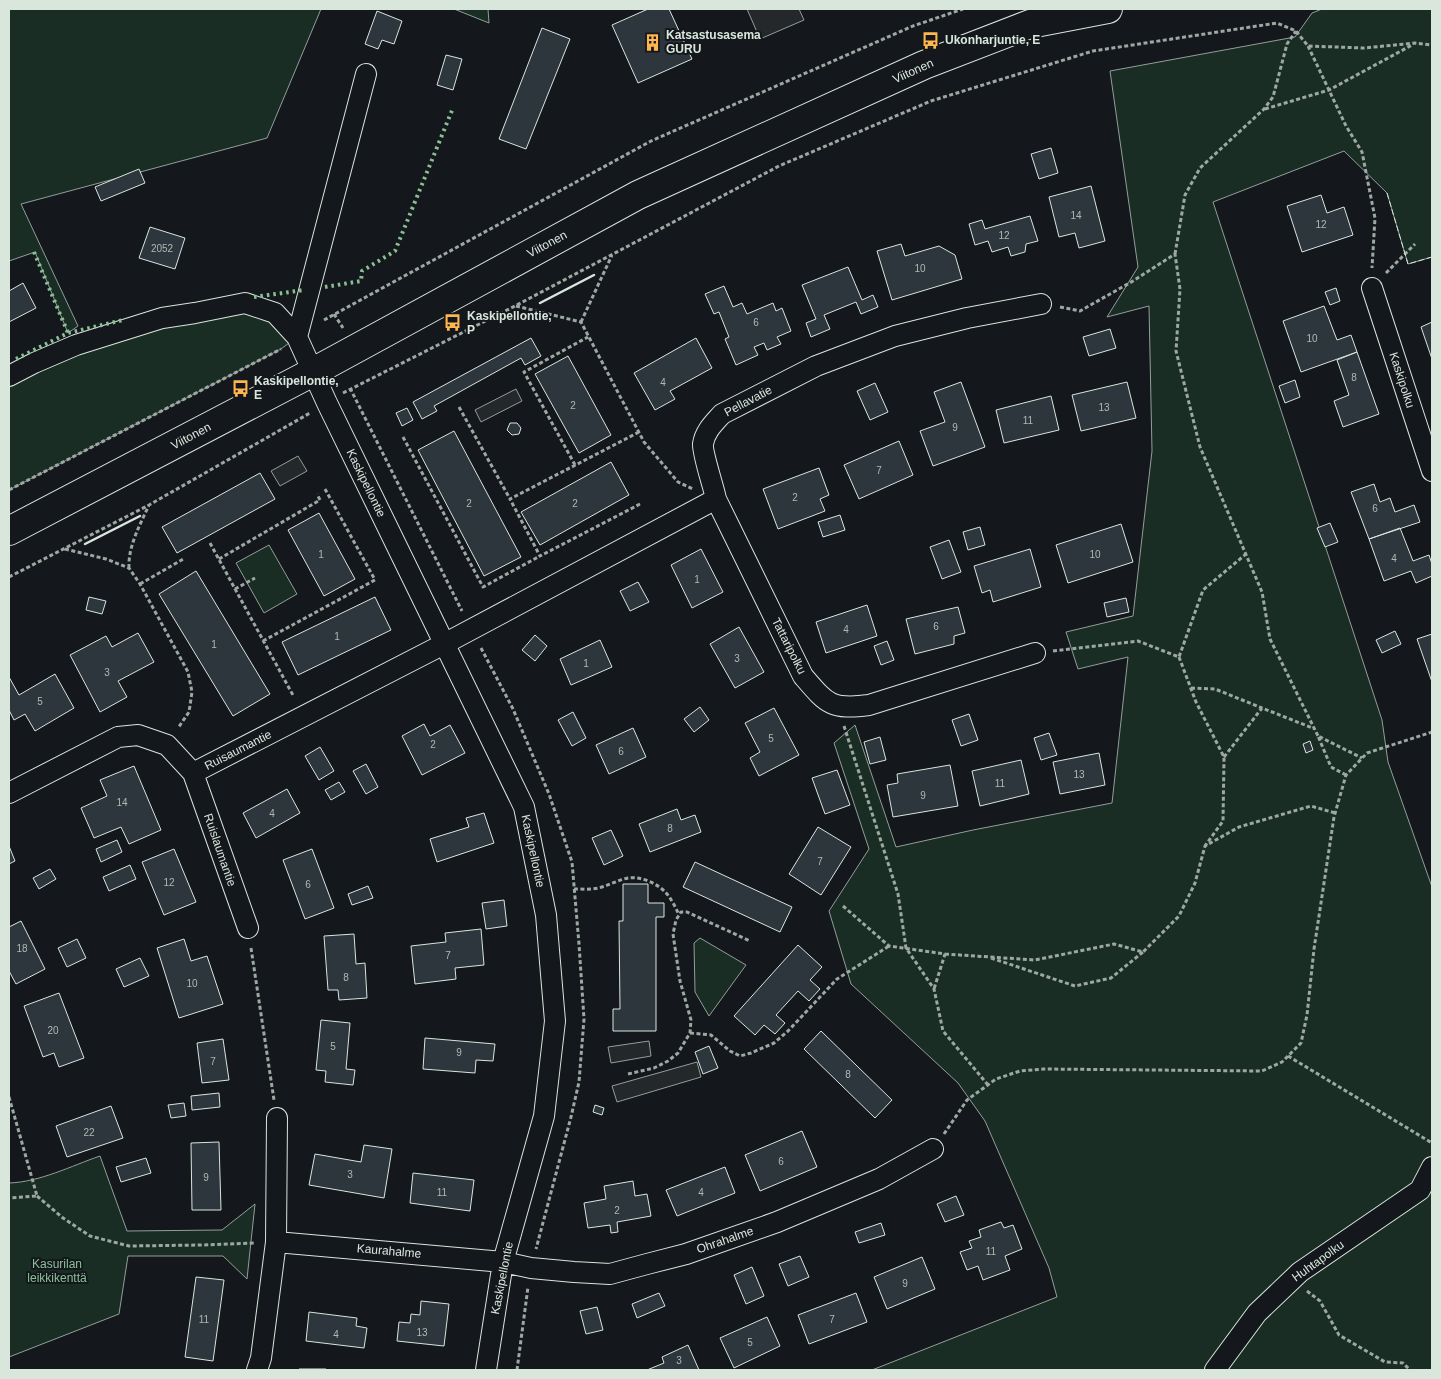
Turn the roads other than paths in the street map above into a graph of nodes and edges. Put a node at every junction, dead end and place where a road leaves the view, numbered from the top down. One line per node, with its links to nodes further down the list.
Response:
1 (1108, 9): 2 (main road, Viitonen)
2 (1030, 16): 7 (main road, Viitonen)
3 (366, 74): 6 (street)
4 (1372, 288): 9 (street, Kaskipolku)
5 (1041, 304): 10 (street, Pellavatie)
6 (298, 337): 7 (street, Kaskipellontie); 8 (street, Kaskipellontie)
7 (313, 372): 11 (main road, Viitonen); 12 (street, Kaskipellontie)
8 (9, 376)
9 (1432, 472)
10 (716, 499): 12 (street); 13 (street, Tattaripolku)
11 (9, 531)
12 (444, 644): 14 (street, Ruisaumantie); 21 (street, Kaskipellontie)
13 (1035, 653)
14 (193, 773): 15 (street, Ruisaumantie); 16 (street, Ruislaumantie)
15 (9, 793)
16 (248, 928)
17 (277, 1118): 20 (street)
18 (933, 1149): 21 (street, Ohrahalme)
19 (1432, 1167): 24 (street, Huhtapolku)
20 (276, 1242): 21 (street, Kaurahalme); 22 (street)
21 (503, 1262): 23 (street, Kaskipellontie)
22 (257, 1370)
23 (486, 1370)
24 (1215, 1370)

